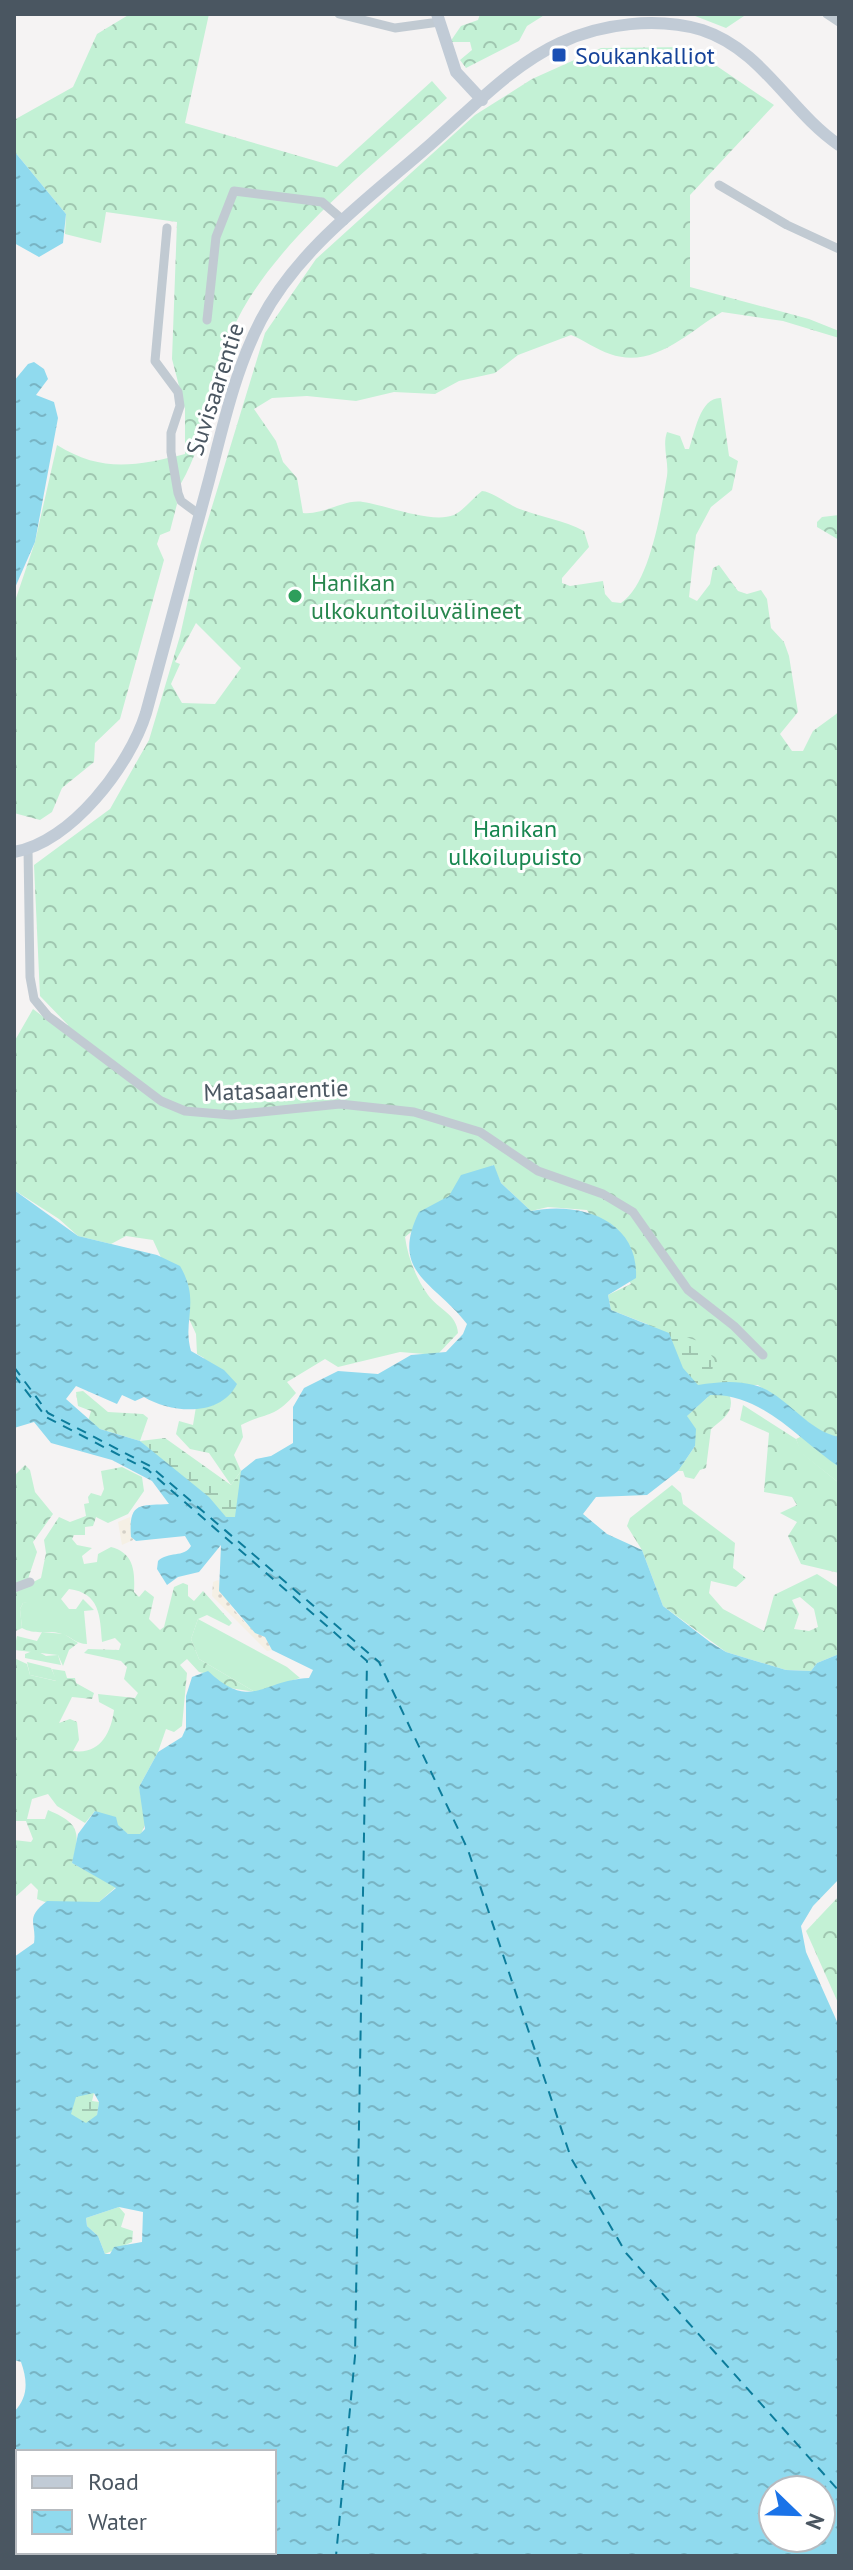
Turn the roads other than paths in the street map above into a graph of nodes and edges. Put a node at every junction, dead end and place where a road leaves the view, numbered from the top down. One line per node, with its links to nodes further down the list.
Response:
1 (339, 14): 3 (street)
2 (827, 14): 4 (street)
3 (438, 18): 5 (street)
4 (839, 22)
5 (482, 100): 6 (street, Suvisaarentie); 8 (street, Suvisaarentie)
6 (839, 145)
7 (719, 185): 10 (street)
8 (344, 221): 11 (street); 12 (street, Suvisaarentie)
9 (167, 228): 12 (street)
10 (839, 249)
11 (207, 320)
12 (200, 515): 13 (street, Suvisaarentie)
13 (28, 849): 14 (street, Suvisaarentie); 15 (street, Matasaarentie)
14 (14, 852)
15 (763, 1355)
16 (30, 1582): 17 (street)
17 (14, 1588)

